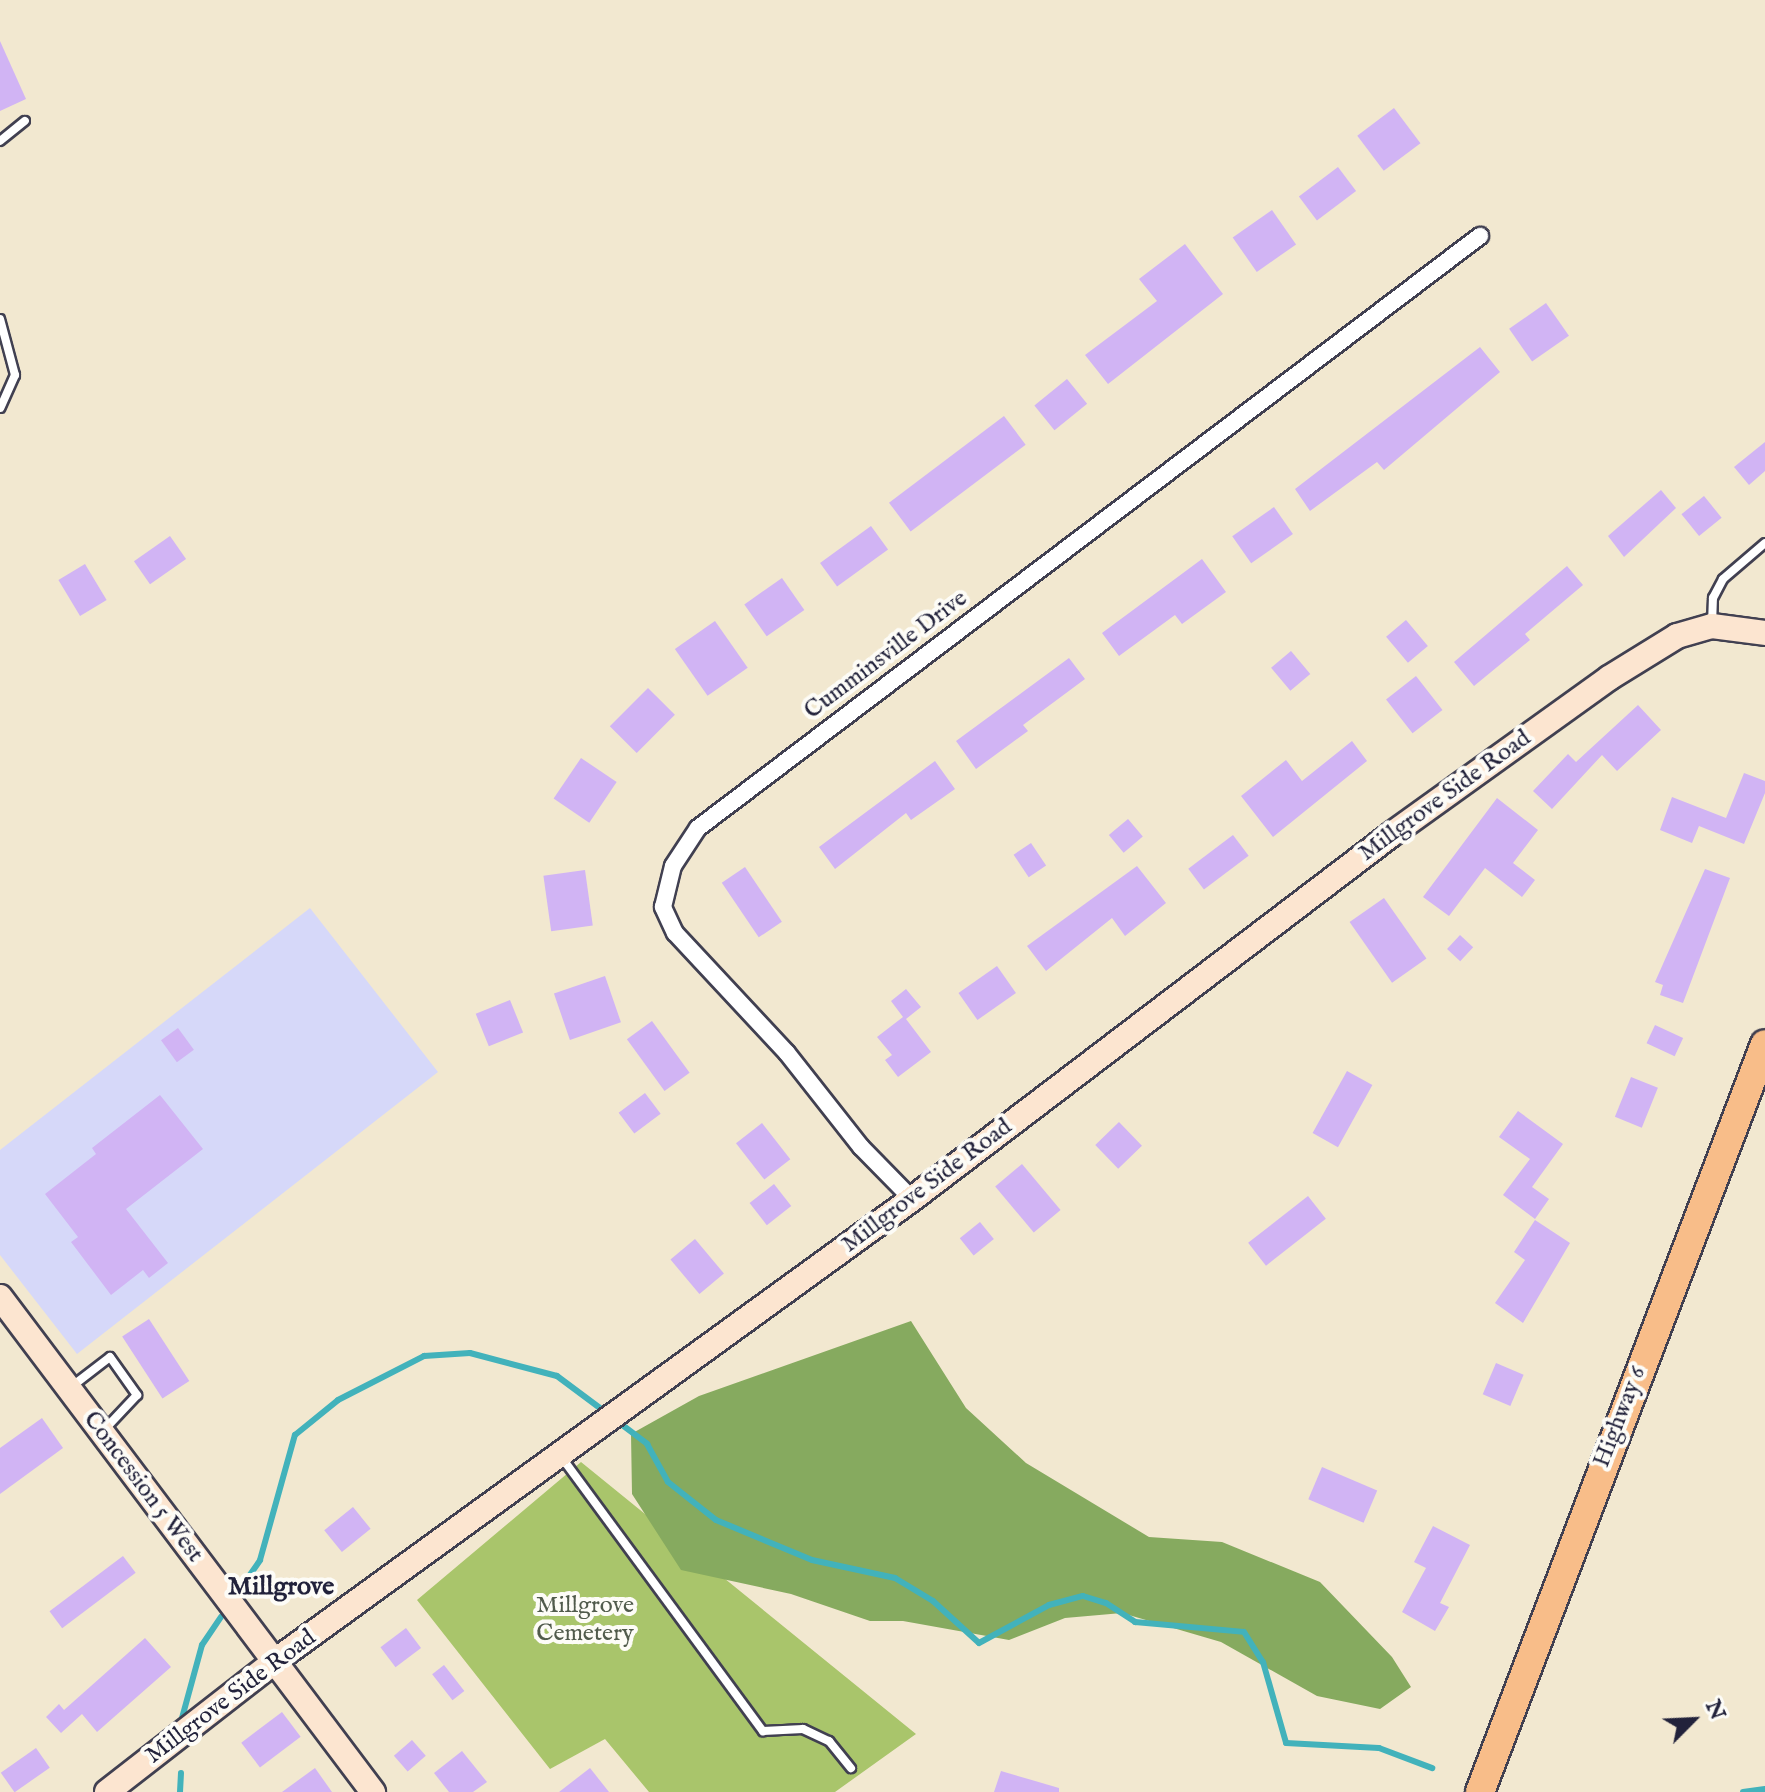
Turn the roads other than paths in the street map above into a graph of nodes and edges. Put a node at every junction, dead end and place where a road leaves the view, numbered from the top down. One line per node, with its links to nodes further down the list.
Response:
1 (25, 121): 2 (lane)
2 (0, 141)
3 (1480, 236): 10 (street, Cumminsville Drive)
4 (0, 319): 5 (lane)
5 (0, 408)
6 (1765, 543): 7 (lane)
7 (1712, 626): 8 (main road, Millgrove Side Road); 10 (main road, Millgrove Side Road)
8 (1765, 633)
9 (1765, 1044): 19 (highway, Highway 6)
10 (912, 1199): 14 (main road, Millgrove Side Road)
11 (0, 1297): 12 (main road, Concession 5 West)
12 (69, 1388): 13 (main road, Concession 5 West); 13 (lane)
13 (102, 1432): 15 (main road, Concession 5 West)
14 (560, 1455): 15 (main road, Millgrove Side Road); 16 (lane)
15 (275, 1661): 17 (main road, Millgrove Side Road); 18 (main road, Concession 5 West)
16 (851, 1768)
17 (107, 1792)
18 (373, 1792)
19 (1480, 1792)

